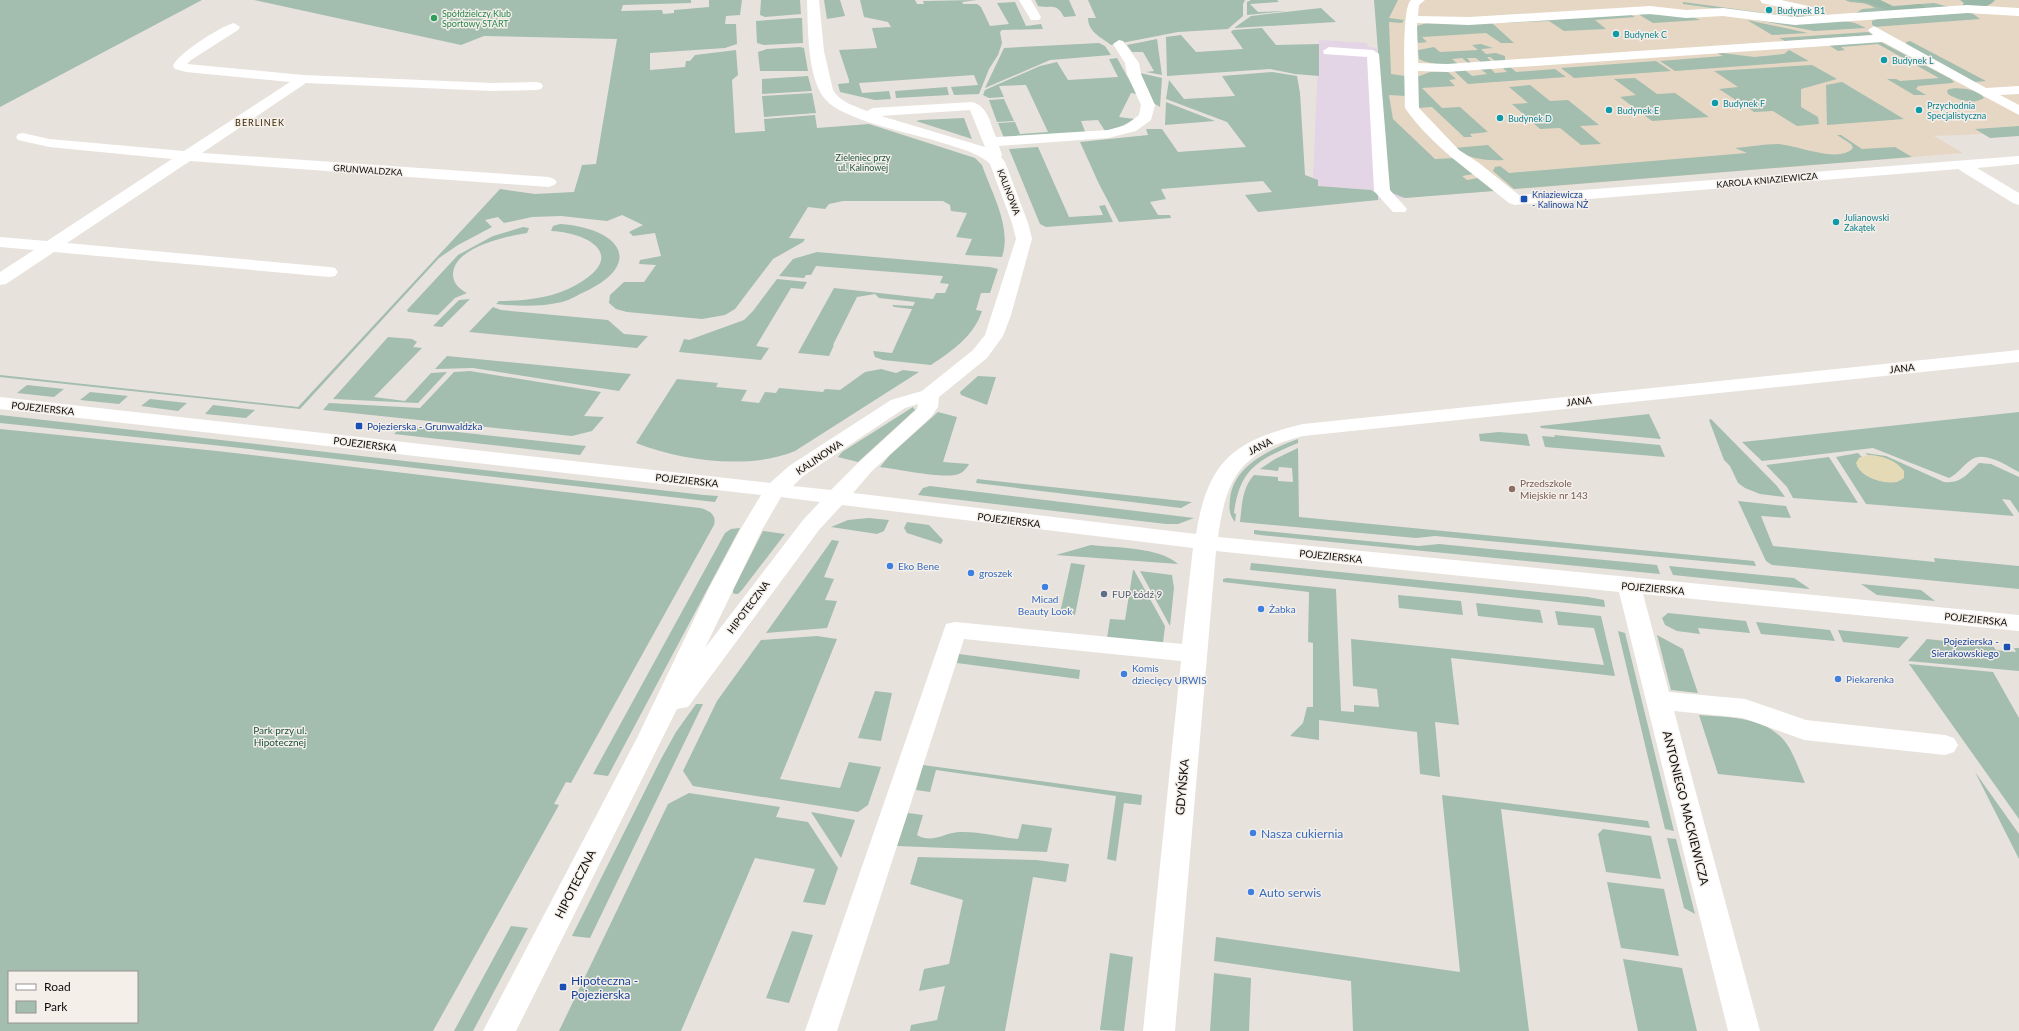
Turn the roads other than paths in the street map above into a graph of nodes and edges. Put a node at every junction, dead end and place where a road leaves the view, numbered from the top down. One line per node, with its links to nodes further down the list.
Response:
1 (813, 0): 19 (street, KALINOWA)
2 (1025, 0): 6 (street)
3 (1419, 0): 8 (street)
4 (1766, 0): 7 (street)
5 (2019, 12): 7 (street)
6 (1035, 17)
7 (1851, 18): 8 (street); 10 (street)
8 (1411, 19): 13 (street)
9 (234, 27): 14 (street)
10 (1885, 38): 13 (street); 17 (street)
11 (1119, 44): 21 (street)
12 (1329, 51): 28 (street)
13 (1411, 67): 25 (street, KAROLA KNIAZIEWICZA)
14 (303, 80): 15 (street); 22 (street)
15 (536, 86)
16 (2019, 90): 17 (street)
17 (1984, 92): 18 (street)
18 (2019, 111)
19 (859, 113): 21 (street); 24 (street, KALINOWA)
20 (23, 137): 22 (street, GRUNWALDZKA)
21 (990, 142): 24 (street)
22 (188, 156): 26 (street, GRUNWALDZKA); 30 (street)
23 (2019, 160): 25 (street, KAROLA KNIAZIEWICZA)
24 (997, 162): 34 (street, KALINOWA)
25 (1960, 164): 27 (street)
26 (549, 182)
27 (2019, 200)
28 (1399, 209)
29 (0, 242): 30 (street)
30 (51, 247): 31 (street); 32 (street)
31 (329, 272)
32 (0, 280)
33 (2019, 356): 38 (street, JANA)
34 (929, 395): 36 (street, KALINOWA); 37 (street)
35 (0, 403): 36 (street, POJEZIERSKA)
36 (775, 490): 37 (street, POJEZIERSKA); 43 (street, HIPOTECZNA)
37 (835, 498): 38 (street, POJEZIERSKA); 43 (street, HIPOTECZNA)
38 (1206, 543): 39 (street, POJEZIERSKA); 41 (street, GDYŃSKA)
39 (1629, 585): 40 (street, POJEZIERSKA); 42 (street, ANTONIEGO MACKIEWICZA)
40 (2019, 623)
41 (1194, 654): 46 (street); 47 (street, GDYŃSKA)
42 (1658, 700): 44 (street); 48 (street, ANTONIEGO MACKIEWICZA)
43 (650, 738): 45 (street, HIPOTECZNA)
44 (1944, 745)
45 (499, 1031)
46 (821, 1031)
47 (1159, 1031)
48 (1744, 1031)

